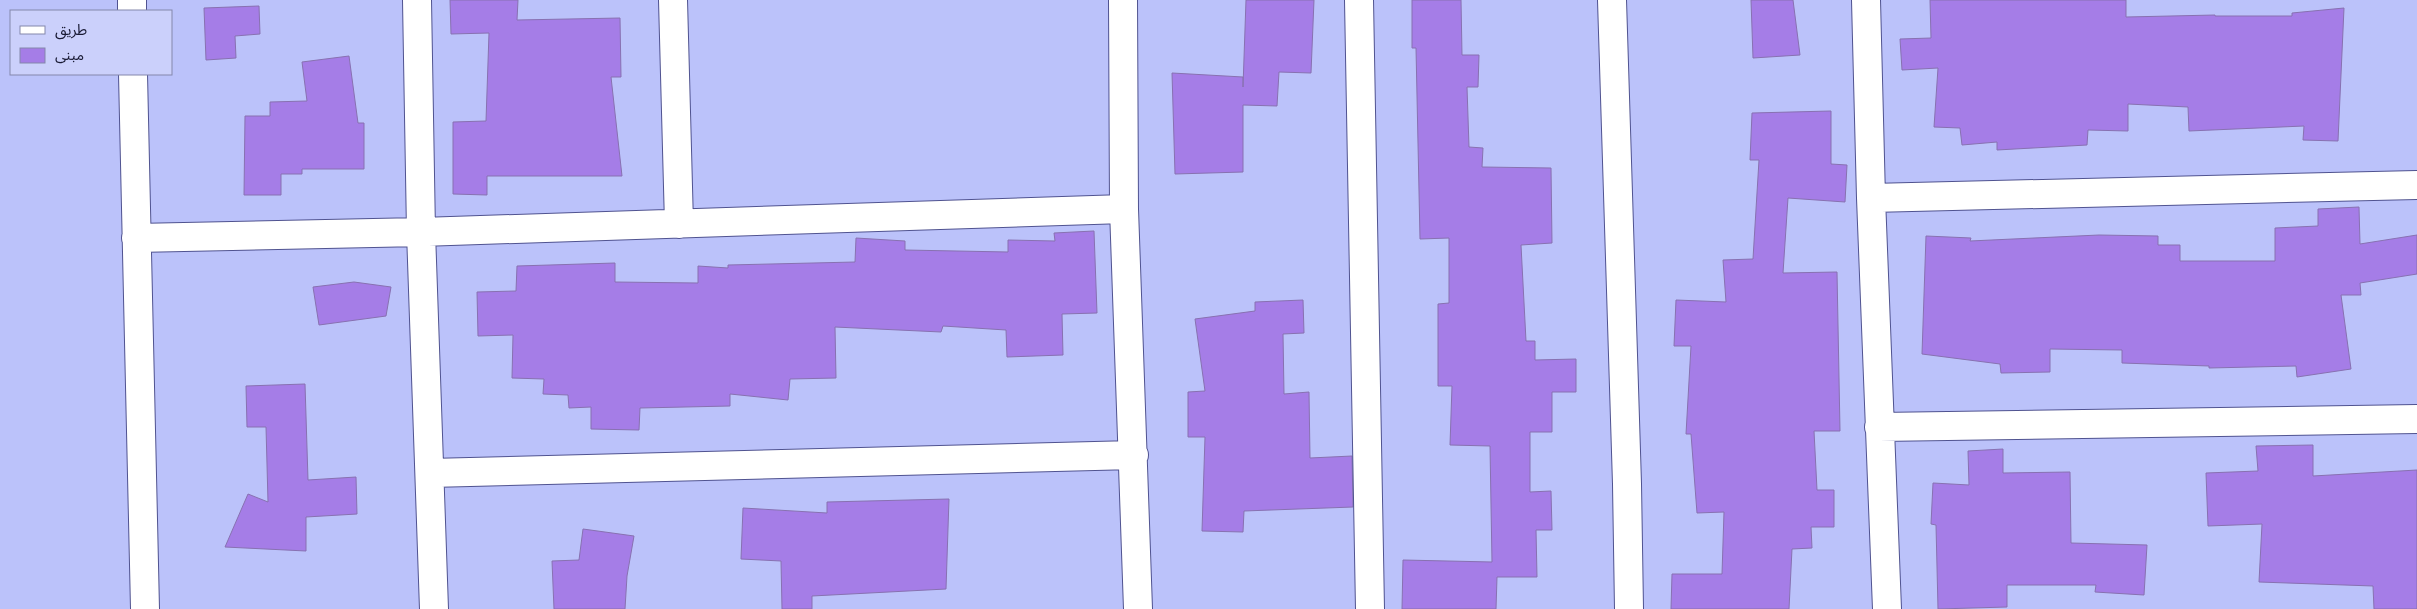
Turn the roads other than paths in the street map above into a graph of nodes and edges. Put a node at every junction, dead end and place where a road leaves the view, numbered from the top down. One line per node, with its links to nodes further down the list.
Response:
1 (417, 0): 12 (street)
2 (673, 0): 11 (street)
3 (1123, 0): 10 (street)
4 (1359, 0): 21 (street)
5 (1612, 0): 22 (street)
6 (1866, 0): 9 (street)
7 (133, 75): 13 (street)
8 (2417, 185): 9 (street)
9 (1870, 198): 15 (street)
10 (1124, 209): 11 (street); 16 (street)
11 (679, 224): 12 (street)
12 (421, 232): 13 (street); 17 (street)
13 (136, 238): 18 (street)
14 (2417, 418): 15 (street)
15 (1879, 427): 23 (street)
16 (1134, 454): 17 (street); 20 (street)
17 (430, 473): 19 (street)
18 (145, 609)
19 (434, 609)
20 (1138, 609)
21 (1370, 609)
22 (1629, 609)
23 (1887, 609)

